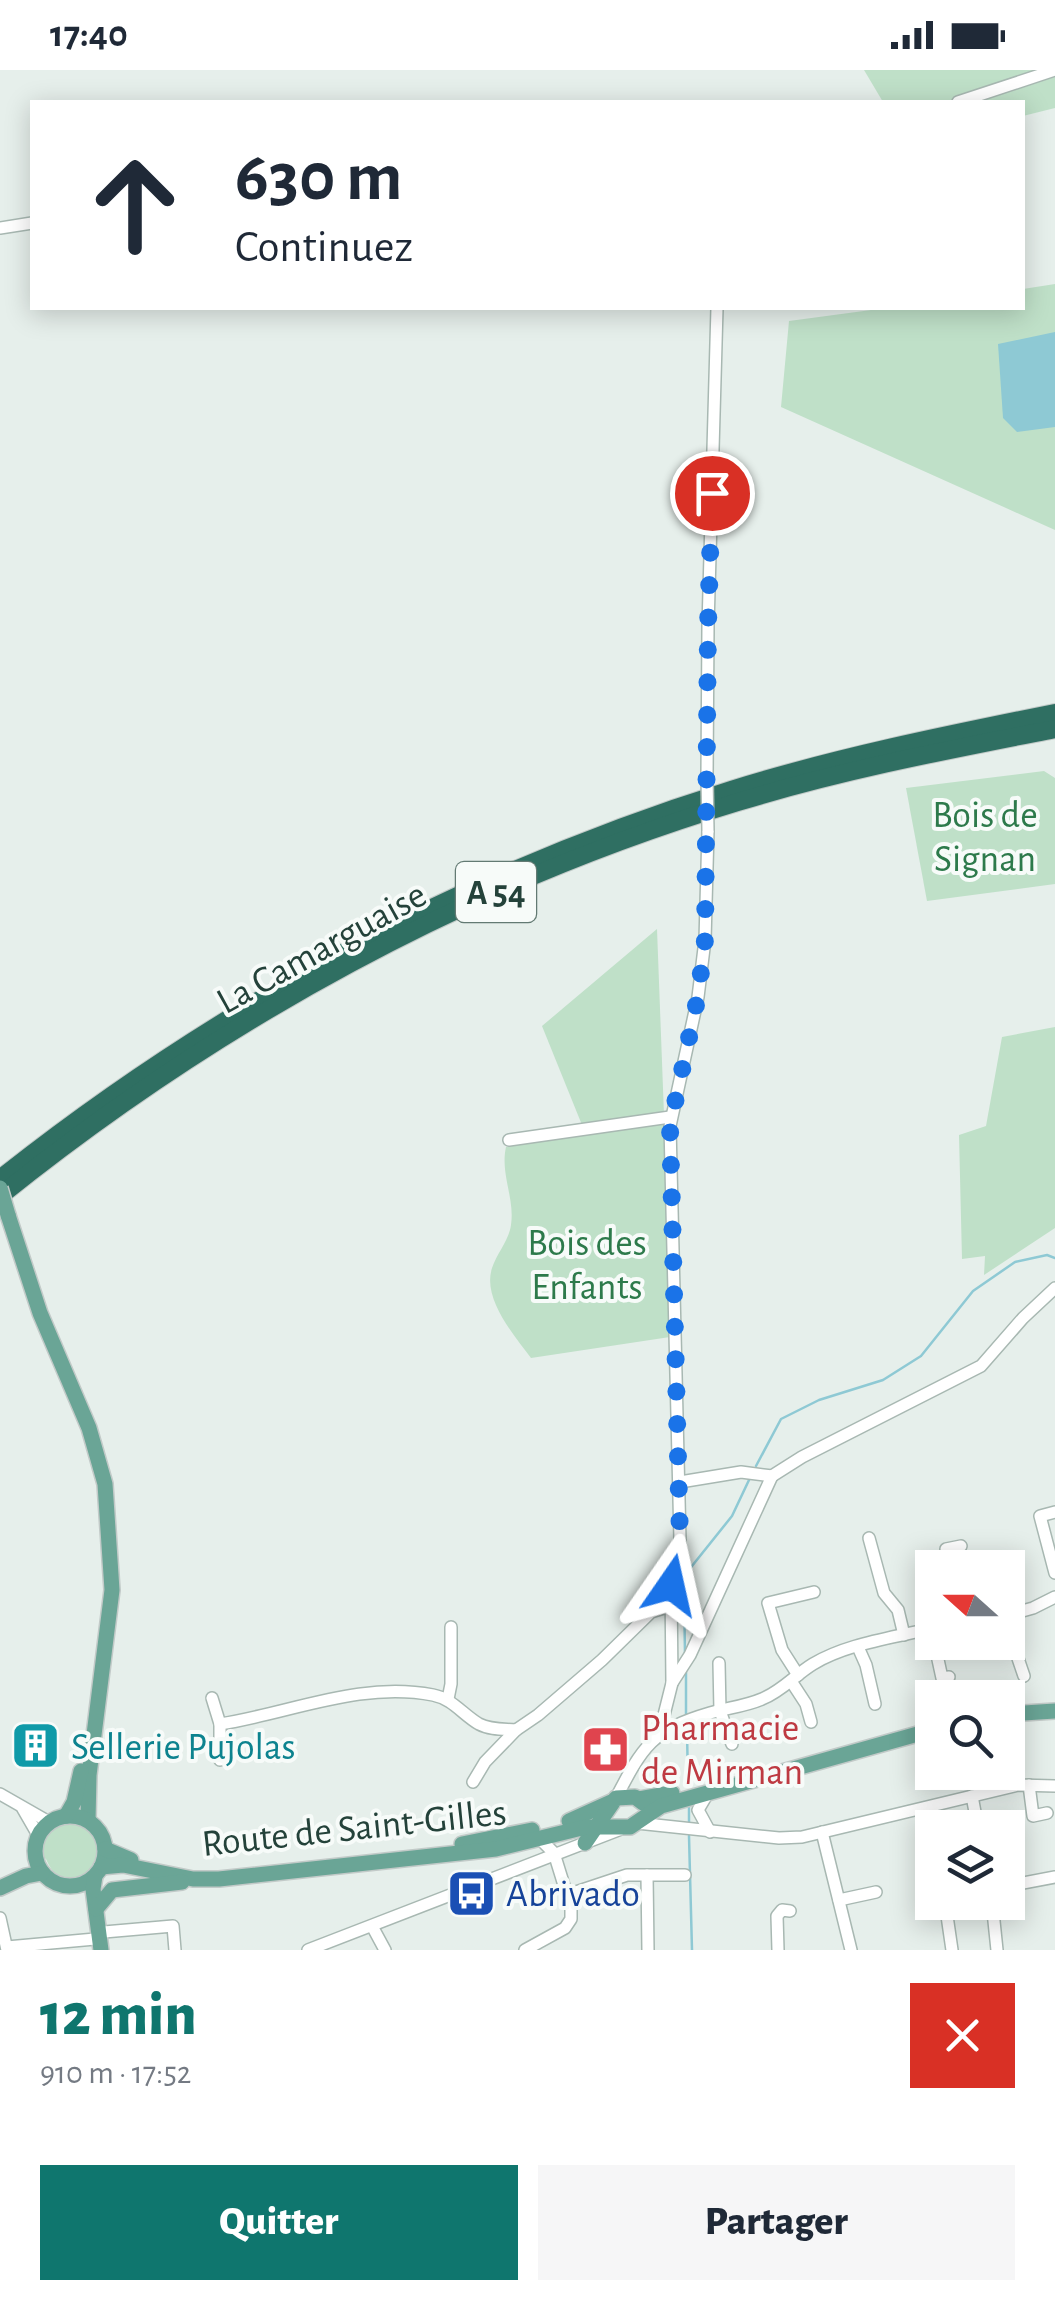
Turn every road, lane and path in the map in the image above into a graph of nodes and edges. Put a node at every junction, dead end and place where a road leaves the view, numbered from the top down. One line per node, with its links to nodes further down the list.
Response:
1 (1055, 70): 2 (street)
2 (964, 100)
3 (30, 224): 4 (street)
4 (0, 228)
5 (717, 310): 10 (street, bridge)
6 (1055, 710): 12 (highway, La Camarguaise / A 54)
7 (1055, 729): 9 (highway, La Camarguaise / A 54)
8 (910, 763): 9 (highway)
9 (833, 776): 14 (highway, La Camarguaise / A 54)
10 (670, 1117): 11 (street); 17 (street)
11 (509, 1140)
12 (0, 1179)
13 (0, 1188): 43 (main road, bridge)
14 (0, 1196)
15 (1055, 1288): 16 (street)
16 (772, 1476): 17 (street); 37 (street)
17 (680, 1482): 25 (street)
18 (1055, 1512): 22 (street)
19 (869, 1538): 29 (street)
20 (961, 1546): 21 (street)
21 (946, 1550)
22 (1055, 1572)
23 (814, 1592): 36 (street)
24 (1055, 1596): 26 (street)
25 (670, 1606): 37 (street); 47 (street)
26 (1025, 1610)
27 (452, 1628): 39 (street)
28 (915, 1632): 29 (street)
29 (904, 1635): 30 (street)
30 (858, 1646): 36 (street); 40 (street)
31 (938, 1660): 35 (street)
32 (1019, 1660): 34 (street)
33 (719, 1663): 41 (street)
34 (1024, 1676)
35 (950, 1677)
36 (795, 1678): 41 (street); 45 (street)
37 (672, 1683): 48 (street)
38 (212, 1698): 46 (street)
39 (448, 1699): 46 (street); 47 (street)
40 (875, 1704)
41 (720, 1711): 48 (street); 51 (street)
42 (1055, 1713): 44 (main road)
43 (96, 1714): 64 (main road); 65 (main road)
44 (1025, 1715)
45 (812, 1722)
46 (220, 1724): 52 (street)
47 (516, 1730): 54 (street)
48 (664, 1730): 53 (street)
49 (915, 1731): 62 (main road, Route de Saint-Gilles)
50 (915, 1732): 57 (main road, Route de Saint-Gilles)
51 (732, 1744)
52 (220, 1760)
53 (634, 1762): 60 (street); 62 (street)
54 (473, 1782)
55 (1028, 1784): 56 (street); 59 (street); 63 (street)
56 (1055, 1786)
57 (708, 1793): 62 (main road, Route de Saint-Gilles); 68 (street)
58 (0, 1794): 67 (street)
59 (972, 1796): 61 (street); 69 (street)
60 (612, 1802): 62 (main road); 62 (main road, Route de Saint-Gilles); 72 (main road, Route de Saint-Gilles)
61 (975, 1810)
62 (631, 1814): 66 (street); 66 (street); 70 (main road, Route de Saint-Gilles); 71 (main road); 71 (street)
63 (1047, 1814)
64 (66, 1816): 65 (main road); 67 (main road)
65 (88, 1820): 72 (main road)
66 (672, 1825): 68 (street)
67 (44, 1828): 73 (main road)
68 (710, 1832): 69 (street)
69 (822, 1832): 86 (street)
70 (539, 1838): 74 (street); 80 (main road, Route de Saint-Gilles)
71 (585, 1843): 74 (street)
72 (105, 1849): 75 (main road)
73 (34, 1854): 76 (main road); 82 (main road)
74 (554, 1854): 85 (street); 92 (street)
75 (98, 1872): 80 (main road, Route de Saint-Gilles); 83 (main road); 88 (main road)
76 (42, 1873): 82 (main road); 83 (main road)
77 (647, 1875): 78 (street); 85 (street); 99 (street)
78 (684, 1875)
79 (1055, 1876): 81 (street)
80 (194, 1879): 88 (main road)
81 (1025, 1882)
82 (0, 1884)
83 (70, 1886): 88 (main road)
84 (876, 1892): 86 (street)
85 (567, 1895): 98 (street)
86 (839, 1900): 101 (street)
87 (790, 1911): 100 (street)
88 (96, 1912): 93 (main road)
89 (0, 1918): 94 (street)
90 (948, 1920): 102 (street)
91 (994, 1920): 103 (street)
92 (372, 1926): 96 (street); 97 (street)
93 (102, 1939): 94 (street); 95 (street)
94 (7, 1949)
95 (175, 1950)
96 (308, 1950)
97 (385, 1950)
98 (526, 1950)
99 (648, 1950)
100 (778, 1950)
101 (851, 1950)
102 (952, 1950)
103 (997, 1950)

